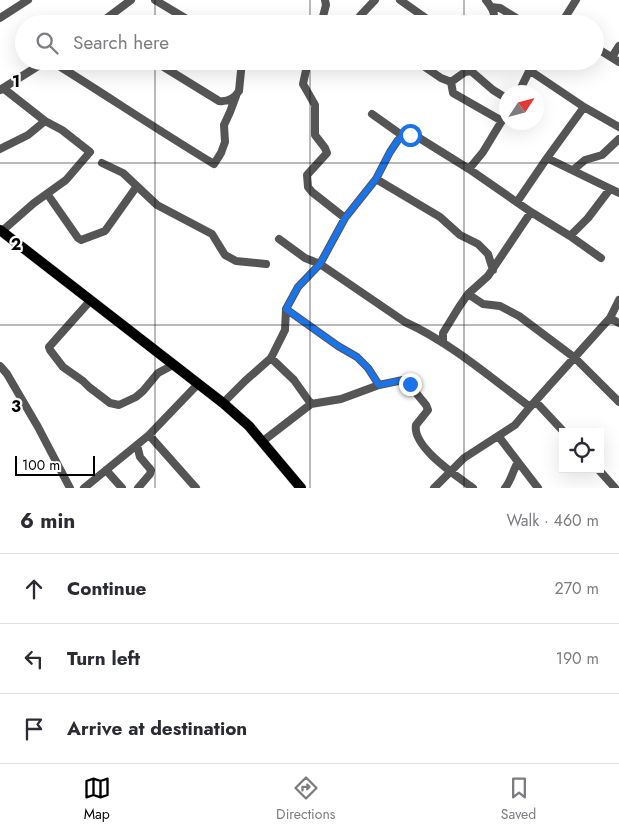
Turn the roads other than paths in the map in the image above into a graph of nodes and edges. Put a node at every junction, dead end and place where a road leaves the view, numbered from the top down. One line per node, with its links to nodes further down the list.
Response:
1 (28, 0): 17 (street)
2 (131, 0): 9 (street)
3 (155, 0): 10 (street)
4 (326, 0): 11 (street)
5 (375, 0): 12 (street)
6 (400, 0): 13 (street)
7 (576, 0): 16 (street)
8 (489, 3): 14 (street); 15 (street)
9 (111, 15)
10 (180, 15)
11 (324, 15)
12 (361, 15)
13 (421, 15)
14 (494, 15)
15 (511, 15)
16 (567, 15)
17 (0, 18)
18 (619, 46): 20 (street)
19 (604, 52): 20 (street)
20 (615, 59)
21 (32, 70): 31 (street)
22 (65, 70): 33 (street)
23 (169, 70): 33 (street)
24 (241, 70): 33 (street)
25 (306, 70): 54 (street)
26 (429, 70): 29 (street)
27 (529, 70): 30 (street); 34 (street)
28 (471, 71): 29 (street); 32 (street)
29 (451, 82): 36 (street)
30 (522, 85)
31 (2, 89): 37 (street)
32 (499, 94)
33 (236, 96)
34 (584, 107): 39 (street); 43 (street)
35 (372, 114): 40 (street)
36 (499, 116)
37 (45, 121): 42 (street); 51 (street)
38 (499, 126): 45 (street)
39 (619, 127)
40 (403, 136): 45 (street); 47 (street)
41 (619, 139): 46 (street)
42 (0, 149)
43 (547, 158): 46 (street); 52 (street)
44 (102, 163): 48 (street)
45 (469, 169): 52 (street)
46 (573, 170): 49 (street)
47 (376, 179): 54 (street); 61 (street)
48 (138, 186): 51 (street); 59 (street)
49 (610, 189): 50 (street); 56 (street)
50 (619, 192)
51 (48, 195): 55 (street)
52 (517, 202): 53 (street)
53 (532, 212): 56 (street); 61 (street)
54 (345, 218): 60 (street)
55 (1, 230): 64 (main road)
56 (570, 236): 58 (street)
57 (280, 239): 60 (street)
58 (601, 258)
59 (266, 264)
60 (320, 264): 65 (street); 69 (street)
61 (493, 270): 62 (street)
62 (468, 294): 69 (street); 71 (street)
63 (619, 300): 67 (street)
64 (90, 301): 72 (main road); 72 (street)
65 (286, 309): 70 (street); 75 (street)
66 (619, 314): 67 (street)
67 (610, 318): 68 (street); 71 (street)
68 (619, 323)
69 (443, 342): 79 (street)
70 (271, 358): 76 (street); 78 (street)
71 (575, 358): 77 (street); 79 (street)
72 (173, 365): 74 (main road)
73 (0, 366): 89 (street)
74 (198, 384): 76 (main road); 81 (street)
75 (379, 385): 78 (street); 87 (street)
76 (223, 402): 83 (main road)
77 (619, 402)
78 (310, 404): 83 (street)
79 (533, 404): 80 (street); 82 (street)
80 (560, 428)
81 (149, 435): 84 (street); 93 (street)
82 (499, 437): 85 (street); 87 (street)
83 (263, 441): 94 (main road)
84 (137, 445): 86 (street); 92 (street)
85 (518, 462): 97 (street); 98 (street)
86 (106, 470): 90 (street); 91 (street)
87 (451, 472): 95 (street); 96 (street)
88 (602, 473): 99 (street)
89 (70, 488)
90 (84, 488)
91 (122, 488)
92 (138, 488)
93 (196, 488)
94 (301, 488)
95 (434, 488)
96 (473, 488)
97 (505, 488)
98 (538, 488)
99 (615, 488)

